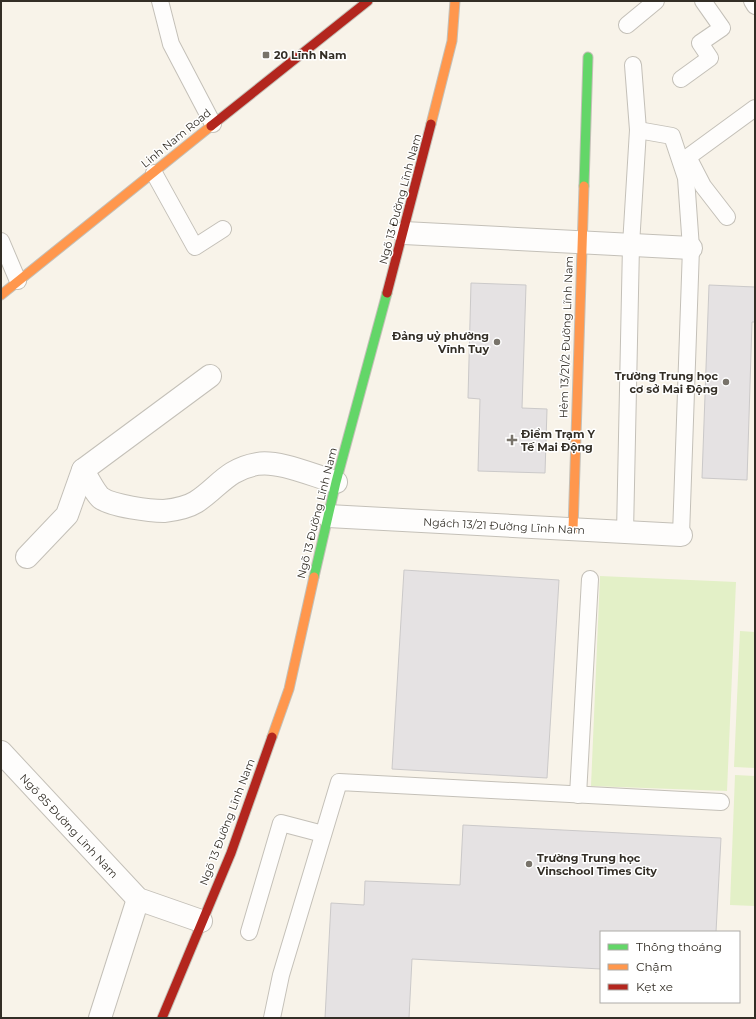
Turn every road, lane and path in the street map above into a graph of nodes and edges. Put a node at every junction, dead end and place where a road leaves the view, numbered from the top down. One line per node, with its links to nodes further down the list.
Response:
1 (160, 1): 13 (lane)
2 (368, 1): 13 (street, Linh Nam Road)
3 (455, 1): 18 (street, Ngõ 13 Đường Lĩnh Nam)
4 (656, 1): 8 (lane)
5 (703, 1): 11 (lane)
6 (752, 1): 7 (lane)
7 (755, 6)
8 (627, 25)
9 (588, 57): 20 (street, Hẻm 13/21/2 Đường Lĩnh Nam)
10 (633, 65): 14 (lane)
11 (681, 79)
12 (755, 108): 16 (lane)
13 (213, 124): 15 (street, Linh Nam Road)
14 (638, 130): 21 (lane); 22 (lane)
15 (154, 173): 17 (lane); 23 (street, Linh Nam Road)
16 (727, 216)
17 (223, 229)
18 (404, 233): 20 (street); 27 (street, Ngõ 13 Đường Lĩnh Nam)
19 (1, 241): 23 (lane)
20 (581, 242): 21 (street); 29 (street, Hẻm 13/21/2 Đường Lĩnh Nam)
21 (632, 245): 22 (street); 30 (lane)
22 (691, 248): 31 (lane)
23 (18, 281): 24 (street, Linh Nam Road)
24 (1, 295)
25 (210, 376): 26 (street)
26 (83, 470): 27 (street); 32 (street)
27 (336, 482): 28 (street, Ngõ 13 Đường Lĩnh Nam)
28 (328, 516): 29 (street, Ngách 13/21 Đường Lĩnh Nam); 39 (street, Ngõ 13 Đường Lĩnh Nam)
29 (573, 530): 30 (street, Ngách 13/21 Đường Lĩnh Nam)
30 (625, 532): 31 (street, Ngách 13/21 Đường Lĩnh Nam)
31 (681, 535)
32 (27, 557)
33 (590, 579): 35 (lane)
34 (1, 752): 38 (street, Ngõ 85 Đường Lĩnh Nam)
35 (578, 795): 36 (lane); 37 (lane)
36 (722, 802)
37 (323, 834): 40 (lane); 43 (lane)
38 (138, 899): 39 (street, Ngõ 85 Đường Lĩnh Nam); 41 (street)
39 (201, 921): 42 (street, Ngõ 13 Đường Lĩnh Nam)
40 (249, 932)
41 (100, 1018)
42 (162, 1018)
43 (272, 1018)

